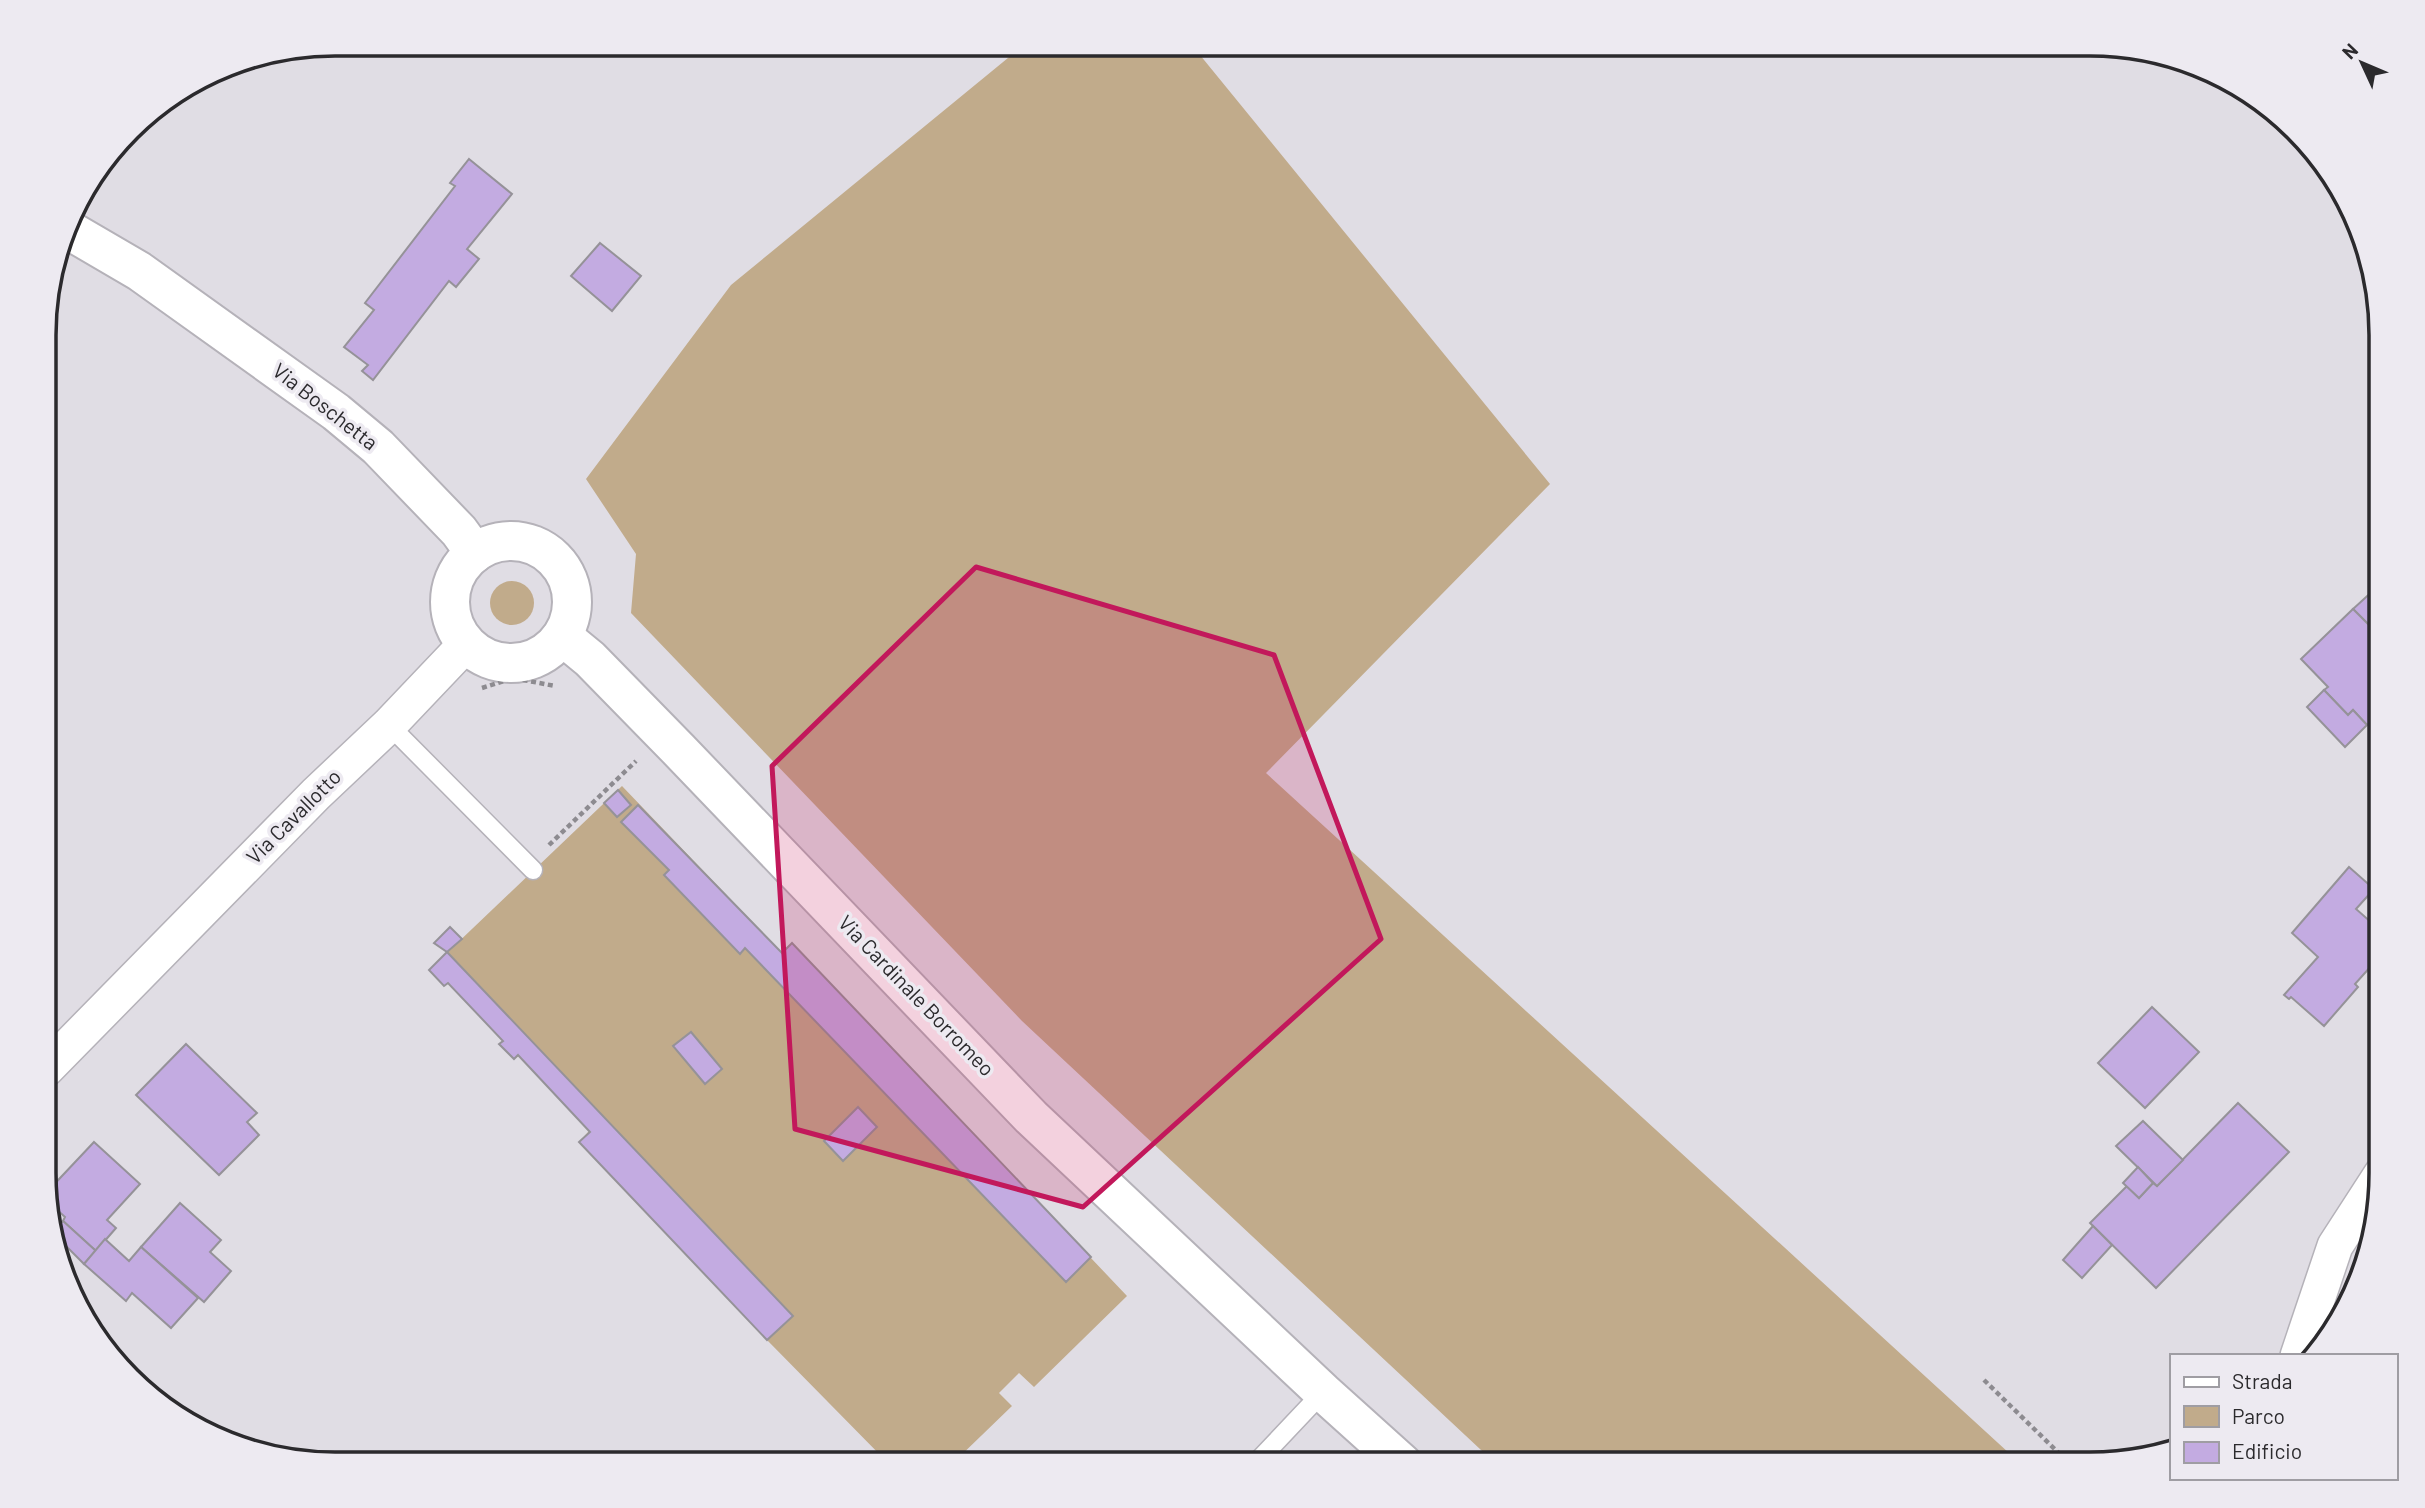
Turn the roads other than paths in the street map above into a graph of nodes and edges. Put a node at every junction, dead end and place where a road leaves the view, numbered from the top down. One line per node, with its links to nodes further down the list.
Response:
1 (75, 234): 2 (street, Via Boschetta)
2 (475, 552): 3 (street); 4 (street)
3 (562, 636): 4 (street); 10 (street, Via Cardinale Borromeo)
4 (466, 644): 5 (street, Via Cavallotto)
5 (389, 725): 6 (lane); 7 (street, Via Cavallotto)
6 (530, 868)
7 (56, 1059)
8 (2368, 1195): 9 (street)
9 (2299, 1354)
10 (1323, 1392): 11 (lane); 12 (street, Via Cardinale Borromeo)
11 (1266, 1452)
12 (1390, 1452)

